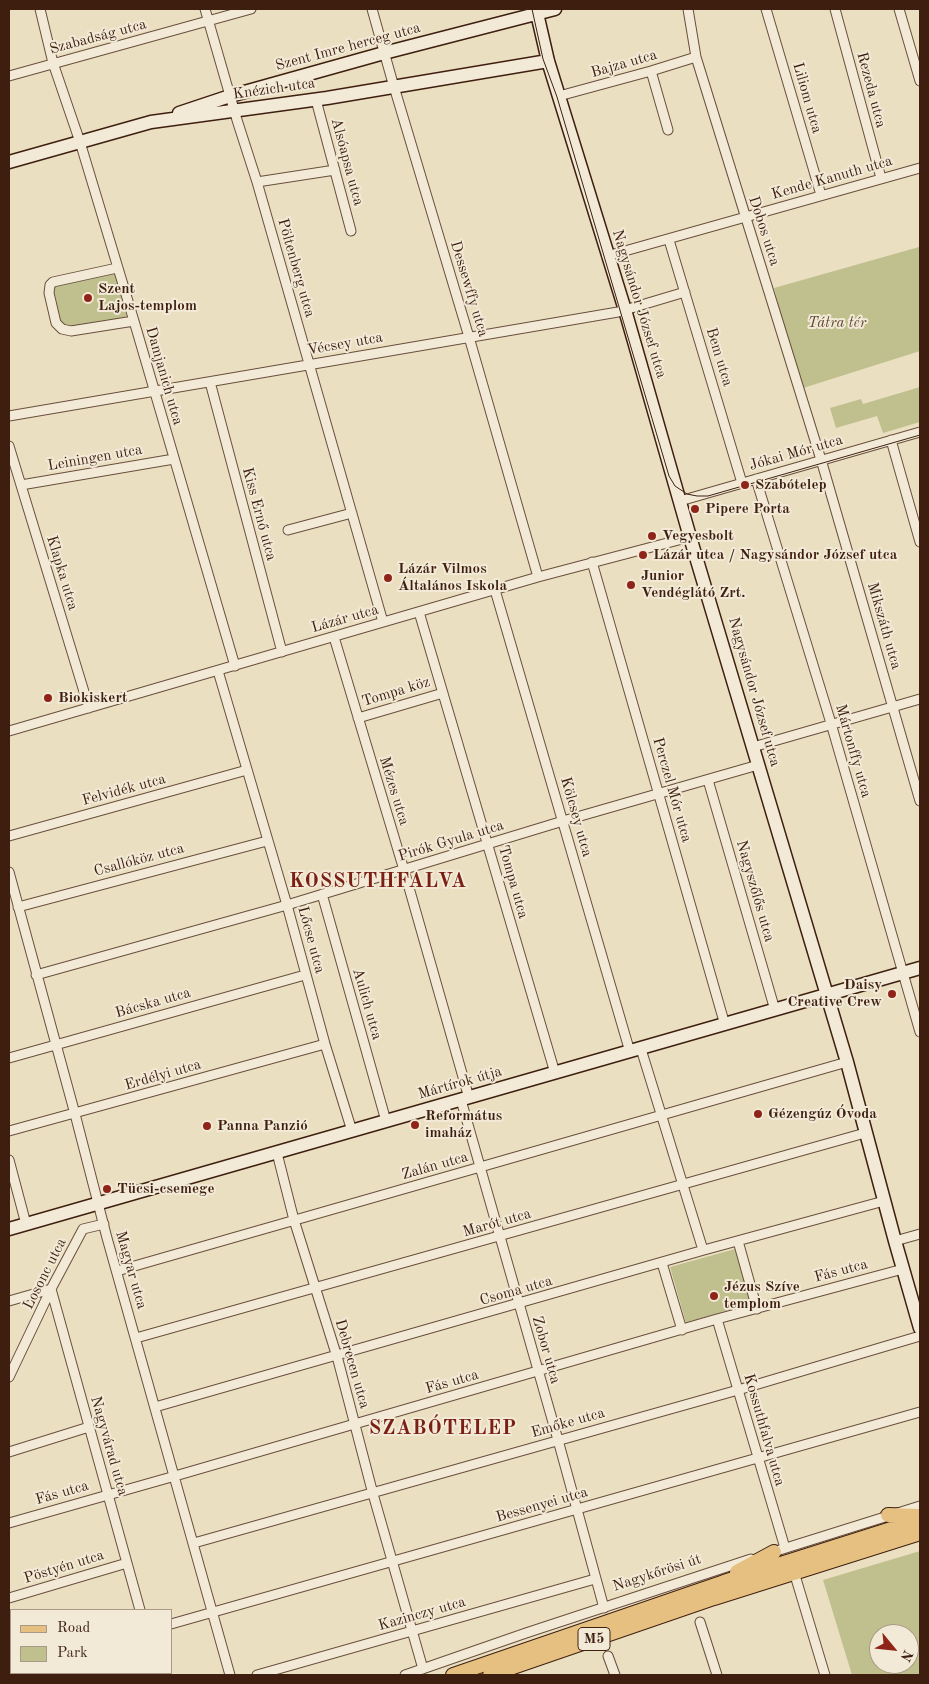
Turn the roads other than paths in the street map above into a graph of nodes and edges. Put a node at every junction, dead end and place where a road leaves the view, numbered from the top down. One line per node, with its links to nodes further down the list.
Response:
1 (40, 9): 15 (street, Damjanich utca)
2 (205, 9): 11 (street, Pöltenberg utca)
3 (251, 9): 11 (street, Szabadság utca)
4 (372, 9): 12 (street, Dessewffy utca)
5 (555, 9): 10 (street, Szent Imre herceg utca)
6 (688, 9): 13 (street, Dobos utca)
7 (766, 9): 32 (street, Liliom utca)
8 (835, 9): 30 (street, Rezeda utca)
9 (899, 9): 18 (street)
10 (536, 12): 12 (street, Szent Imre herceg utca); 14 (street, Nagysándor József utca)
11 (208, 21): 15 (street, Szabadság utca); 20 (street, Pöltenberg utca)
12 (384, 53): 19 (street, Dessewffy utca); 20 (street, Szent Imre herceg utca)
13 (696, 57): 16 (street, Bajza utca); 33 (street, Dobos utca)
14 (548, 61): 19 (street, Knézich utca); 21 (street, Nagysándor József utca)
15 (53, 63): 17 (street, Szabadság utca); 26 (street, Damjanich utca)
16 (651, 72): 21 (street, Bajza utca); 25 (street)
17 (9, 76)
18 (920, 81)
19 (394, 86): 22 (street, Knézich utca); 41 (street, Dessewffy utca)
20 (230, 96): 23 (street, Pöltenberg utca); 24 (street, Szent Imre herceg utca)
21 (560, 96): 36 (street, Nagysándor József utca)
22 (316, 100): 23 (street, Knézich utca); 29 (street, Alsóapsa utca)
23 (235, 111): 24 (street, Knézich utca); 31 (street, Pöltenberg utca)
24 (151, 122): 26 (street, Knézich utca)
25 (668, 130)
26 (80, 142): 27 (street, Knézich utca); 37 (street, Damjanich utca)
27 (9, 162)
28 (920, 168): 30 (street, Kende Kanuth utca)
29 (334, 170): 31 (street); 34 (street, Alsóapsa utca)
30 (881, 178): 32 (street, Kende Kanuth utca)
31 (257, 182): 42 (street, Pöltenberg utca)
32 (821, 195): 33 (street, Kende Kanuth utca)
33 (745, 218): 35 (street, Kende Kanuth utca); 50 (street, Dobos utca)
34 (352, 231)
35 (669, 240): 36 (street, Kende Kanuth utca); 38 (street, Bem utca)
36 (607, 256): 39 (street, Nagysándor József utca)
37 (117, 268): 40 (street, Damjanich utca); 40 (street)
38 (685, 292): 39 (street, Vécsey utca); 52 (street, Bem utca)
39 (625, 310): 41 (street, Vécsey utca); 54 (street, Nagysándor József utca)
40 (134, 321): 44 (street, Damjanich utca)
41 (469, 337): 42 (street, Vécsey utca); 60 (street, Dessewffy utca)
42 (308, 364): 43 (street, Vécsey utca); 55 (street, Pöltenberg utca)
43 (210, 382): 44 (street, Vécsey utca); 65 (street, Kiss Ernő utca)
44 (155, 391): 45 (street, Vécsey utca); 49 (street, Damjanich utca)
45 (9, 416)
46 (920, 432): 47 (street, Jókai Mór utca)
47 (891, 440): 50 (street, Jókai Mór utca); 58 (street)
48 (9, 446): 53 (street, Klapka utca)
49 (174, 459): 53 (street, Leiningen utca); 66 (street, Damjanich utca)
50 (821, 460): 51 (street, Jókai Mór utca); 70 (street, Mikszáth utca)
51 (756, 479): 52 (street, Jókai Mór utca); 73 (street, Mártonffy utca)
52 (742, 483): 54 (street, Jókai Mór utca)
53 (21, 484): 71 (street, Klapka utca)
54 (680, 501): 57 (street, Nagysándor József utca)
55 (352, 513): 56 (street); 63 (street, Pöltenberg utca)
56 (288, 530)
57 (690, 537): 59 (street, Lázár utca); 75 (street, Nagysándor József utca)
58 (920, 542)
59 (592, 562): 60 (street, Lázár utca); 79 (street, Perczel Mór utca)
60 (538, 577): 61 (street, Lázár utca)
61 (495, 590): 62 (street, Lázár utca); 81 (street, Kölcsey utca)
62 (419, 612): 63 (street, Lázár utca); 68 (street, Tompa utca)
63 (384, 622): 64 (street, Lázár utca)
64 (334, 637): 65 (street, Lázár utca); 72 (street, Mézes utca)
65 (282, 652): 66 (street, Lázár utca)
66 (235, 666): 67 (street, Lázár utca)
67 (218, 671): 71 (street, Lázár utca); 77 (street, Lőcse utca)
68 (443, 693): 72 (street, Tompa köz); 84 (street, Tompa utca)
69 (920, 699): 70 (street)
70 (893, 706): 73 (street); 80 (street, Mikszáth utca)
71 (89, 708): 74 (street, Lázár utca)
72 (358, 718): 85 (street, Mézes utca)
73 (831, 725): 75 (street); 91 (street, Mártonffy utca)
74 (9, 731)
75 (753, 747): 76 (street, Nagysándor József utca)
76 (758, 765): 78 (street, Pirók Gyula utca); 94 (street, Nagysándor József utca)
77 (247, 770): 82 (street, Felvidék utca); 83 (street, Lőcse utca)
78 (708, 780): 79 (street, Pirók Gyula utca); 95 (street, Nagyszőlős utca)
79 (658, 794): 81 (street, Pirók Gyula utca); 96 (street, Perczel Mór utca)
80 (920, 801)
81 (563, 821): 84 (street, Pirók Gyula utca); 100 (street, Kölcsey utca)
82 (9, 836)
83 (267, 841): 88 (street, Lőcse utca); 89 (street, Csallóköz utca)
84 (488, 844): 85 (street, Pirók Gyula utca); 103 (street, Tompa utca)
85 (404, 870): 87 (street, Pirók Gyula utca); 104 (street, Mézes utca)
86 (9, 872): 89 (street, Magyar utca)
87 (322, 894): 88 (street, Pirók Gyula utca); 107 (street, Aulich utca)
88 (287, 905): 92 (street, Pirók Gyula utca); 93 (street, Lőcse utca)
89 (18, 906): 92 (street, Magyar utca)
90 (920, 968): 91 (street, Mártírok útja)
91 (904, 973): 94 (street, Mártírok útja); 97 (street, Mártonffy utca)
92 (36, 975): 99 (street, Magyar utca)
93 (305, 975): 98 (street, Lőcse utca); 99 (street, Bácska utca)
94 (826, 995): 95 (street, Mártírok útja); 102 (street, Nagysándor József utca)
95 (774, 1010): 96 (street, Mártírok útja)
96 (725, 1025): 100 (street, Mártírok útja)
97 (920, 1032)
98 (325, 1044): 105 (street, Erdélyi utca); 109 (street, Lőcse utca)
99 (56, 1045): 101 (street, Bácska utca); 105 (street, Magyar utca)
100 (636, 1050): 103 (street, Mártírok útja); 106 (street)
101 (9, 1058)
102 (847, 1062): 106 (street, Zalán utca); 110 (street, Nagysándor József utca)
103 (555, 1073): 104 (street, Mártírok útja)
104 (465, 1099): 107 (street, Mártírok útja); 113 (street, Zobor utca)
105 (75, 1114): 108 (street, Erdélyi utca); 116 (street, Magyar utca)
106 (662, 1116): 113 (street, Zalán utca); 114 (street)
107 (386, 1121): 109 (street, Mártírok útja)
108 (9, 1131)
109 (352, 1131): 111 (street, Mártírok útja)
110 (865, 1132): 114 (street, Marót utca); 115 (street, Nagysándor József utca)
111 (277, 1153): 116 (street, Mártírok útja); 117 (street, Debrecen utca)
112 (9, 1160): 118 (street)
113 (479, 1168): 117 (street, Zalán utca); 122 (street, Zobor utca)
114 (682, 1183): 122 (street, Marót utca); 125 (street)
115 (884, 1201): 123 (street, Csoma utca); 124 (street, Nagysándor József utca)
116 (98, 1203): 118 (street, Mártírok útja); 119 (street, Magyar utca)
117 (294, 1220): 128 (street, Zalán utca); 129 (street, Debrecen utca)
118 (26, 1224): 120 (street, Mártírok útja)
119 (104, 1224): 128 (street, Magyar utca); 130 (street, Losonc utca)
120 (9, 1229)
121 (920, 1234): 124 (street)
122 (499, 1236): 129 (street, Marót utca); 132 (street, Zobor utca)
123 (738, 1241): 125 (street, Csoma utca); 133 (street)
124 (895, 1241): 127 (street, Nagysándor József utca)
125 (703, 1250): 126 (street, Csoma utca)
126 (662, 1263): 132 (street, Csoma utca); 138 (street)
127 (903, 1269): 133 (street, Fás utca); 137 (street, Nagysándor József utca)
128 (117, 1271): 140 (street, Magyar utca)
129 (316, 1288): 140 (street, Marót utca); 141 (street, Debrecen utca)
130 (51, 1289): 131 (street); 134 (street, Losonc utca); 136 (street, Nagyvárad utca)
131 (9, 1301)
132 (518, 1304): 141 (street, Csoma utca); 142 (street, Zobor utca)
133 (757, 1309): 135 (street, Fás utca)
134 (40, 1314): 136 (street); 143 (street, Losonc utca)
135 (717, 1319): 138 (street, Fás utca); 144 (street, Kossuthfalva utca)
136 (60, 1320): 148 (street, Nagyvárad utca)
137 (920, 1328)
138 (682, 1330): 142 (street, Fás utca)
139 (920, 1336): 144 (street, Emőke utca)
140 (136, 1338): 145 (street, Magyar utca)
141 (336, 1356): 145 (street, Csoma utca); 147 (street, Debrecen utca)
142 (538, 1372): 147 (street, Fás utca); 149 (street, Zobor utca)
143 (9, 1377)
144 (738, 1390): 149 (street, Emőke utca); 151 (street, Kossuthfalva utca)
145 (155, 1407): 152 (street, Magyar utca)
146 (920, 1412): 151 (street, Bessenyei utca)
147 (355, 1424): 152 (street, Fás utca); 153 (street, Debrecen utca)
148 (89, 1428): 150 (street); 154 (street, Nagyvárad utca)
149 (558, 1440): 153 (street, Emőke utca); 156 (street, Zobor utca)
150 (9, 1452)
151 (757, 1457): 156 (street, Bessenyei utca); 163 (street, Kossuthfalva utca)
152 (175, 1476): 154 (street, Fás utca); 162 (street, Magyar utca)
153 (373, 1494): 162 (street, Emőke utca); 165 (street, Debrecen utca)
154 (108, 1495): 160 (street, Fás utca); 164 (street, Nagyvárad utca)
155 (920, 1506): 157 (street, Nagykőrösi út)
156 (577, 1510): 165 (street, Bessenyei utca); 167 (street, Zobor utca)
157 (888, 1515): 158 (main road); 163 (street, Nagykőrösi út)
158 (920, 1516)
159 (920, 1520): 168 (main road, Nagykőrösi út / M5)
160 (9, 1523)
161 (920, 1533): 166 (main road, M5)
162 (194, 1543): 172 (street, Magyar utca)
163 (779, 1550): 168 (main road); 170 (street, Nagykőrösi út)
164 (127, 1563): 169 (street, Pöstyén utca); 171 (street, Nagyvárad utca)
165 (393, 1563): 172 (street, Bessenyei utca); 175 (street, Debrecen utca)
166 (794, 1572): 182 (main road, M5); 185 (street)
167 (596, 1579): 170 (street, Zobor utca); 175 (street, Kazinczy utca)
168 (724, 1582): 181 (main road, Nagykőrösi út / M5)
169 (9, 1598)
170 (604, 1608): 177 (street, Nagykőrösi út)
171 (140, 1609)
172 (213, 1612): 174 (street, Bessenyei utca); 178 (street, Magyar utca)
173 (700, 1622): 184 (street)
174 (172, 1624)
175 (413, 1631): 177 (street, Debrecen utca); 179 (street, Kazinczy utca)
176 (608, 1656): 183 (street)
177 (424, 1669): 180 (street, Nagykőrösi út)
178 (230, 1675)
179 (257, 1675)
180 (405, 1675)
181 (452, 1675)
182 (490, 1675)
183 (615, 1675)
184 (717, 1675)
185 (825, 1675)

